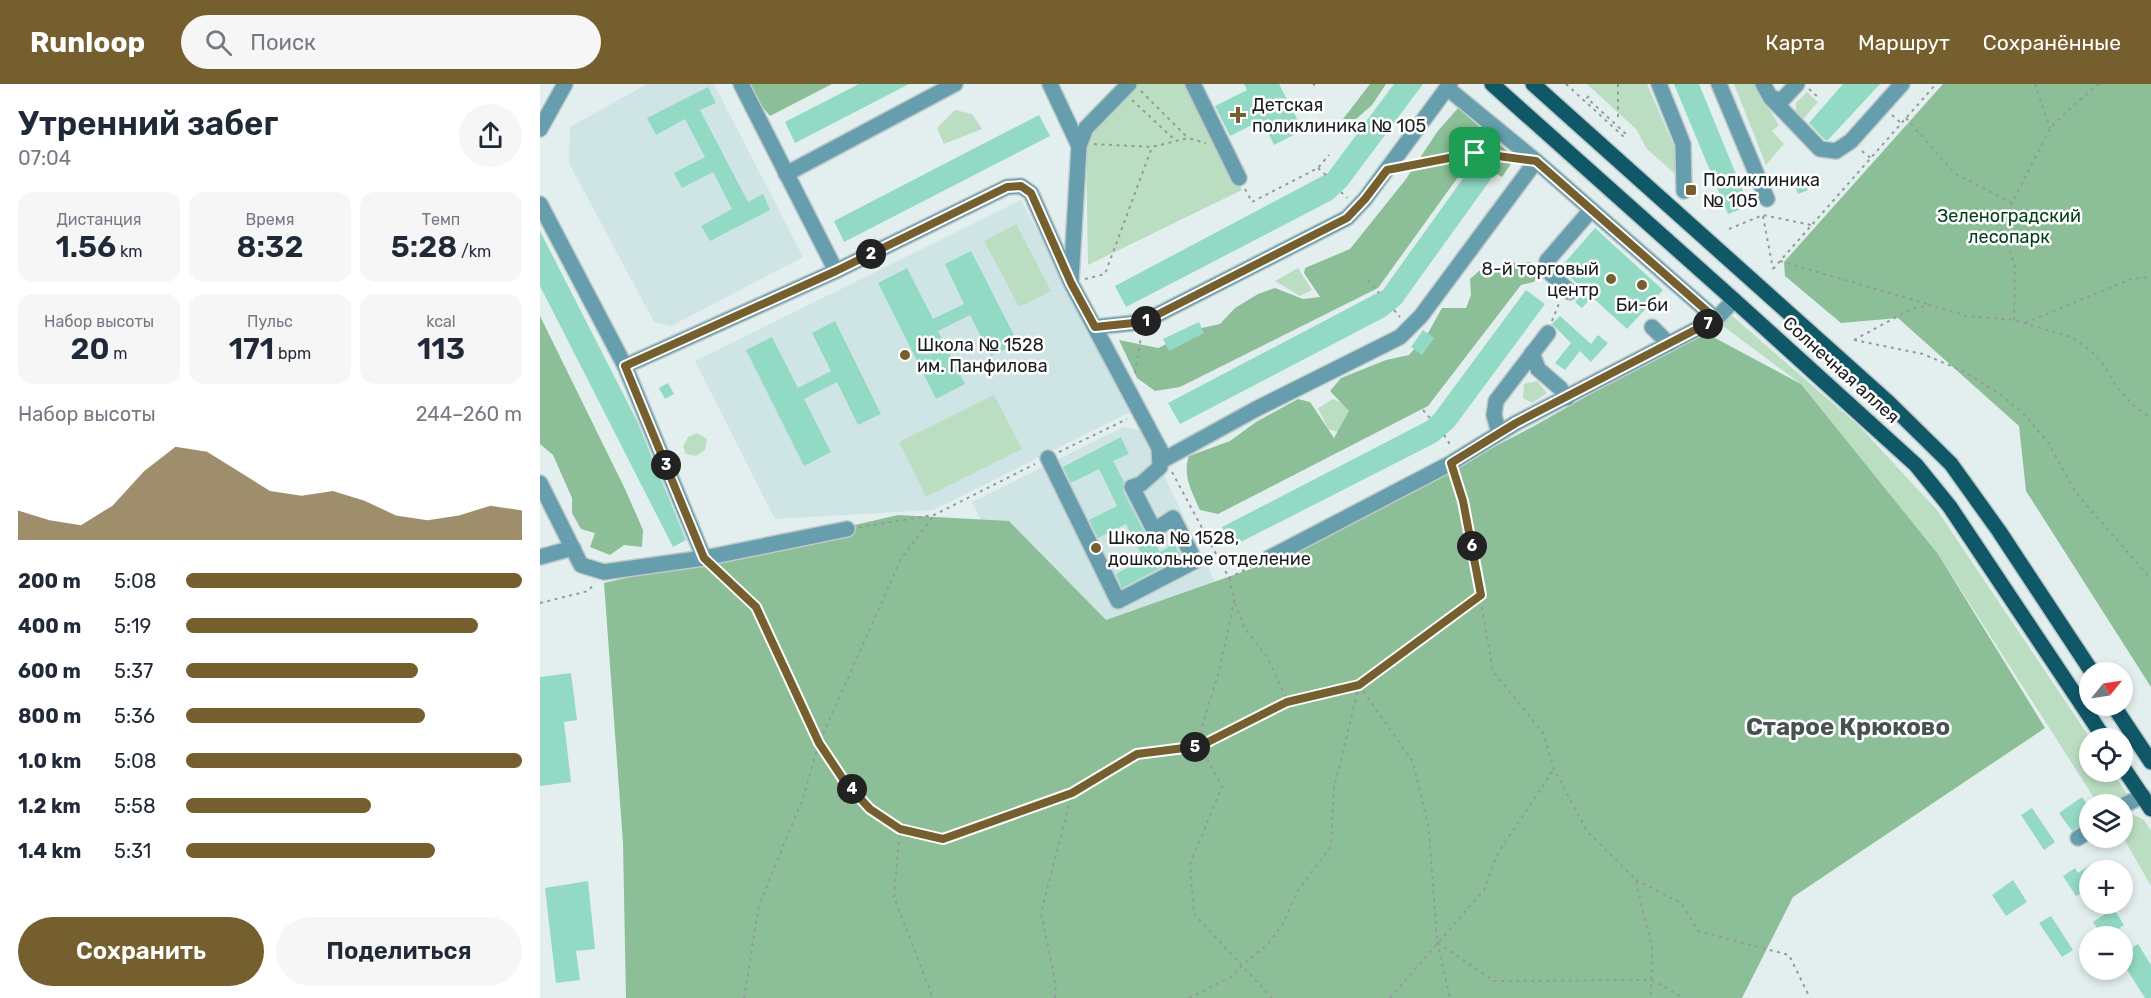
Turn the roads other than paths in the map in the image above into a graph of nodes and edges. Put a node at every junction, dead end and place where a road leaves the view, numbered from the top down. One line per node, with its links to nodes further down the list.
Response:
1 (564, 84): 15 (street)
2 (741, 84): 18 (street)
3 (955, 84): 18 (street)
4 (1050, 84): 16 (street)
5 (1193, 84): 19 (street)
6 (1492, 84): 27 (main road, Солнечная аллея)
7 (1533, 84): 45 (main road, Солнечная аллея)
8 (1659, 84): 20 (street)
9 (1719, 84): 21 (street)
10 (1797, 84): 14 (street)
11 (1902, 84): 14 (street)
12 (1449, 86): 17 (street); 29 (street)
13 (1130, 89): 16 (street)
14 (1772, 94)
15 (540, 129)
16 (1079, 146): 25 (street)
17 (1536, 161): 23 (street); 37 (street)
18 (786, 174): 24 (street)
19 (1239, 178)
20 (1684, 191)
21 (1767, 199)
22 (540, 204): 34 (street)
23 (1591, 210): 26 (street); 28 (street)
24 (836, 271): 25 (street); 34 (street)
25 (1071, 283): 29 (street)
26 (1568, 289)
27 (1734, 300): 28 (street); 47 (main road, Солнечная аллея)
28 (1716, 319): 32 (street)
29 (1095, 327): 37 (street)
30 (1652, 327): 32 (street)
31 (1548, 333): 33 (street)
32 (1669, 344): 35 (street)
33 (1532, 353): 35 (street); 36 (street)
34 (625, 366): 43 (street)
35 (1567, 398): 36 (street)
36 (1499, 434): 44 (street)
37 (1162, 454): 38 (street)
38 (1048, 458)
39 (540, 483): 41 (street)
40 (847, 529): 43 (street)
41 (573, 548): 42 (street); 43 (street)
42 (540, 557)
43 (704, 558)
44 (1269, 558)
45 (2085, 662)
46 (2120, 716): 48 (main road)
47 (2097, 728)
48 (2151, 762)
49 (2133, 782): 50 (main road)
50 (2147, 803)

